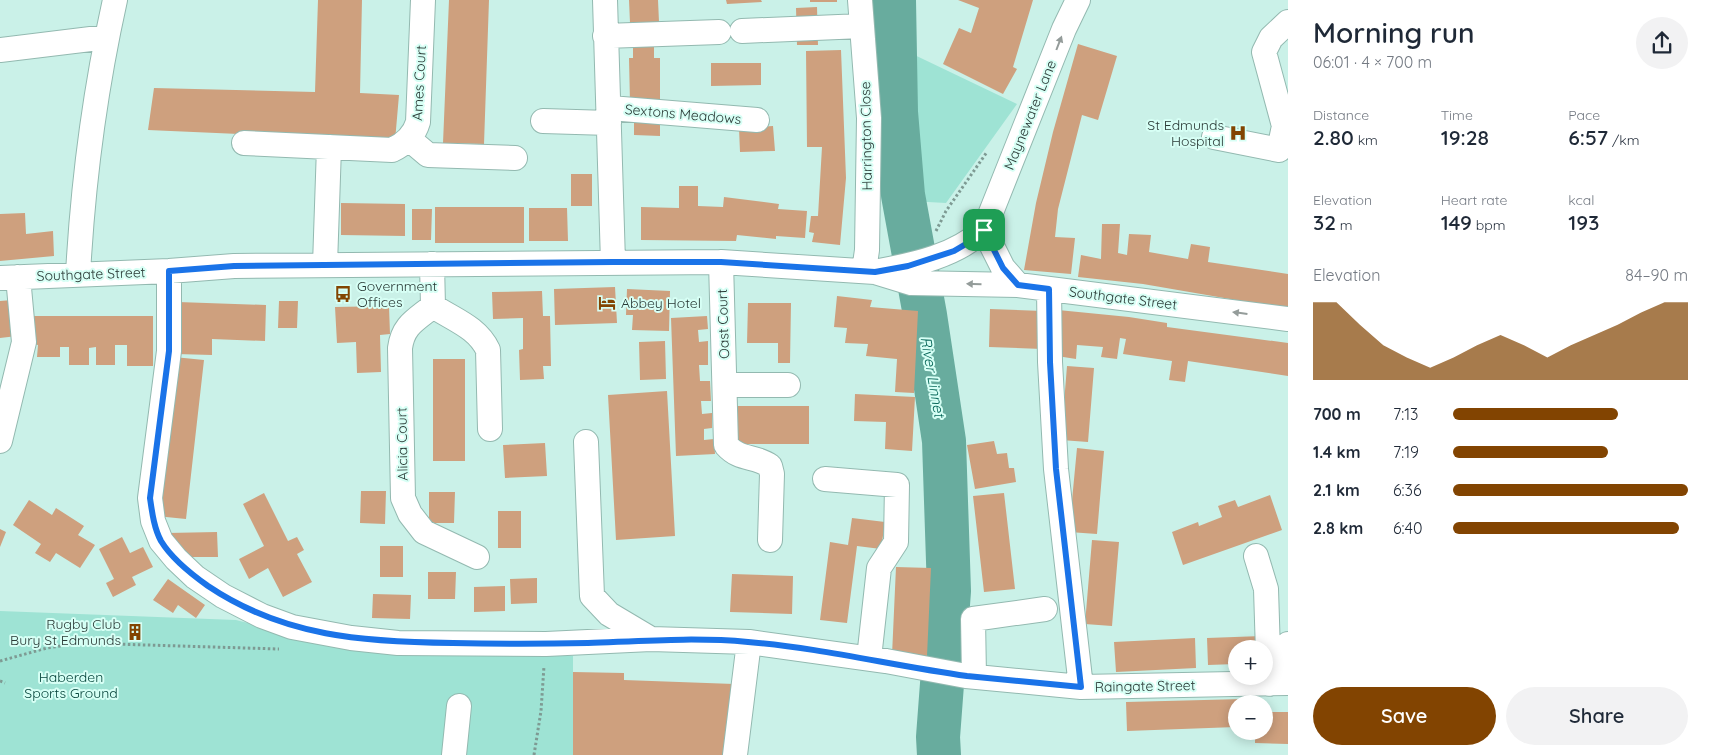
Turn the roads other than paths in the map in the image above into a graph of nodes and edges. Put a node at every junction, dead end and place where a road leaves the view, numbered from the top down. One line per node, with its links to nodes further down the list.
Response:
1 (115, 0): 9 (street)
2 (424, 0): 16 (street, Ames Court)
3 (605, 0): 8 (street, Sextons Meadows)
4 (860, 0): 7 (street, Harrington Close)
5 (1078, 0): 20 (street, Maynewater Lane, one-way to 5)
6 (1288, 22): 14 (street)
7 (862, 26): 8 (street); 26 (street, Harrington Close)
8 (606, 36): 11 (street, Sextons Meadows)
9 (107, 37): 10 (street); 28 (street)
10 (0, 50)
11 (610, 116): 12 (street, Sextons Meadows); 13 (street, Sextons Meadows); 21 (street, Sextons Meadows)
12 (757, 120)
13 (543, 121)
14 (1286, 126): 15 (street)
15 (1214, 137)
16 (409, 139): 18 (street, Ames Court); 19 (street)
17 (244, 143): 18 (street, Ames Court)
18 (328, 147): 24 (street)
19 (515, 158)
20 (984, 230): 27 (street); 30 (street)
21 (613, 262): 22 (street, Southgate Street); 23 (street, Southgate Street)
22 (721, 262): 26 (street, Southgate Street); 34 (street, Oast Court)
23 (432, 264): 24 (street, Southgate Street); 32 (street)
24 (325, 265): 25 (street, Southgate Street)
25 (169, 271): 28 (street, Southgate Street); 44 (street, Raingate Street)
26 (869, 271): 27 (street, Southgate Street)
27 (918, 273): 30 (street, Southgate Street, one-way to 27)
28 (78, 274): 29 (street, Southgate Street)
29 (9, 277): 37 (street)
30 (1018, 285): 31 (street, Southgate Street)
31 (1049, 289): 33 (street, Southgate Street, one-way to 31); 50 (street)
32 (433, 306): 36 (street); 41 (street, Alicia Court)
33 (1288, 319)
34 (725, 385): 35 (street); 40 (street, Oast Court)
35 (788, 385)
36 (490, 429)
37 (0, 441)
38 (586, 442): 44 (street)
39 (825, 479): 47 (street)
40 (770, 540)
41 (477, 556)
42 (1256, 556): 49 (street)
43 (1045, 609): 48 (street)
44 (651, 639): 45 (street, Raingate Street)
45 (749, 642): 47 (street, Raingate Street); 53 (street)
46 (1288, 644): 49 (street)
47 (869, 658): 48 (street, Raingate Street)
48 (970, 676): 50 (street, Raingate Street)
49 (1281, 684): 50 (street, Raingate Street)
50 (1081, 687)
51 (459, 706): 52 (street)
52 (454, 755)
53 (735, 755)

